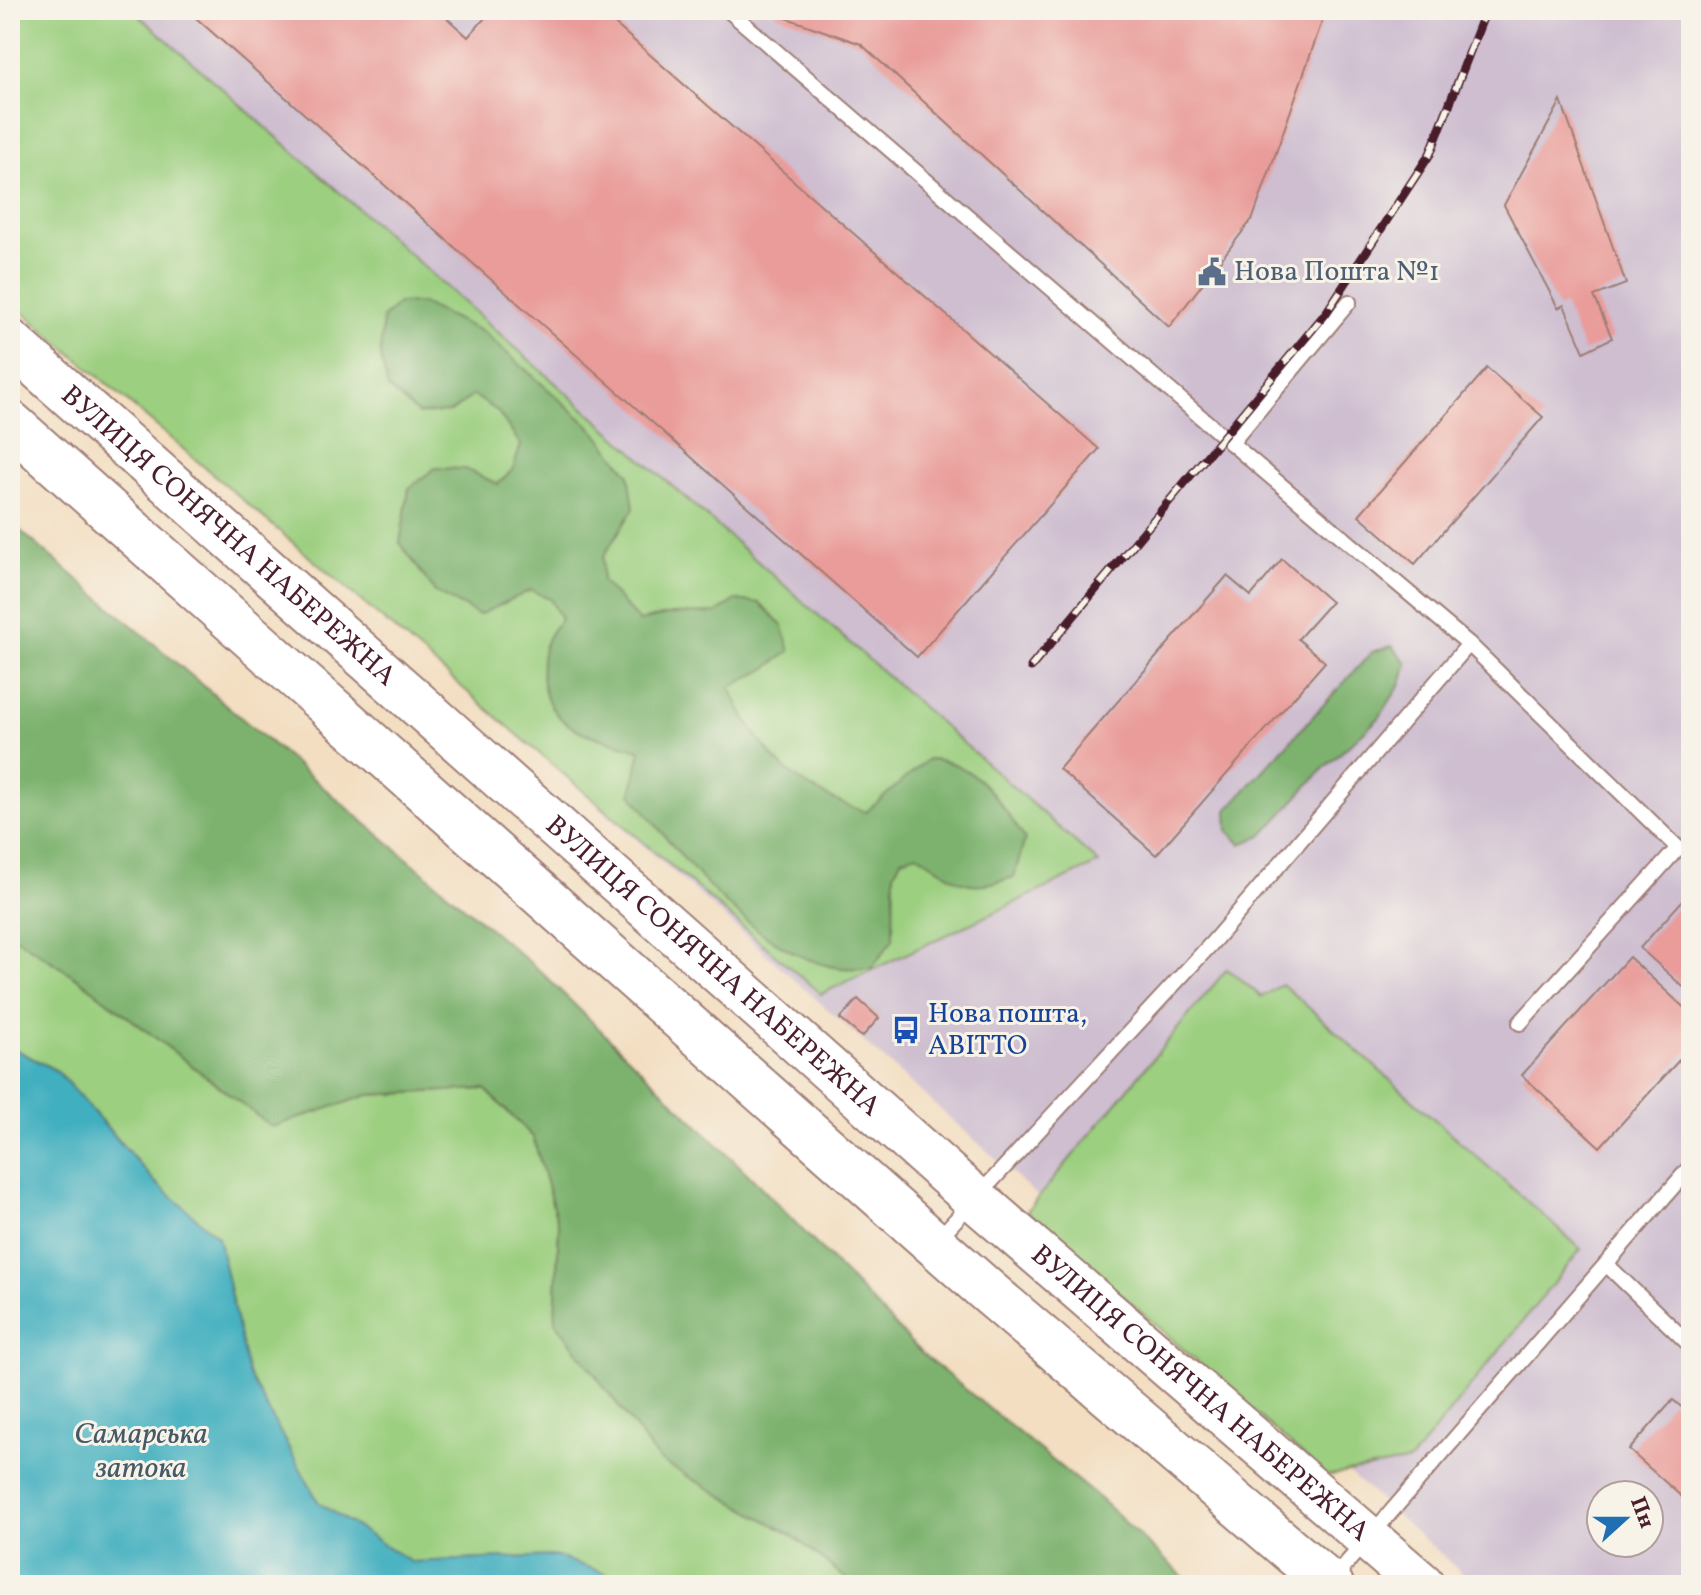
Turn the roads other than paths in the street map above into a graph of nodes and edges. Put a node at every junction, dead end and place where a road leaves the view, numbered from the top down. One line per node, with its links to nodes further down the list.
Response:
1 (728, 10): 5 (lane)
2 (1349, 302): 5 (lane)
3 (10, 342): 9 (main road, ВУЛИЦЯ СОНЯЧНА НАБЕРЕЖНА)
4 (10, 423): 10 (main road, ВУЛИЦЯ СОНЯЧНА НАБЕРЕЖНА)
5 (1231, 443): 6 (lane)
6 (1469, 644): 7 (lane); 9 (lane)
7 (1520, 1023)
8 (1691, 1166): 11 (lane)
9 (974, 1198): 10 (lane); 13 (main road, ВУЛИЦЯ СОНЯЧНА НАБЕРЕЖНА)
10 (934, 1244): 14 (main road, ВУЛИЦЯ СОНЯЧНА НАБЕРЕЖНА)
11 (1606, 1264): 12 (lane); 13 (lane)
12 (1691, 1346)
13 (1368, 1537): 14 (lane); 15 (main road, ВУЛИЦЯ СОНЯЧНА НАБЕРЕЖНА)
14 (1330, 1584)
15 (1422, 1585)

